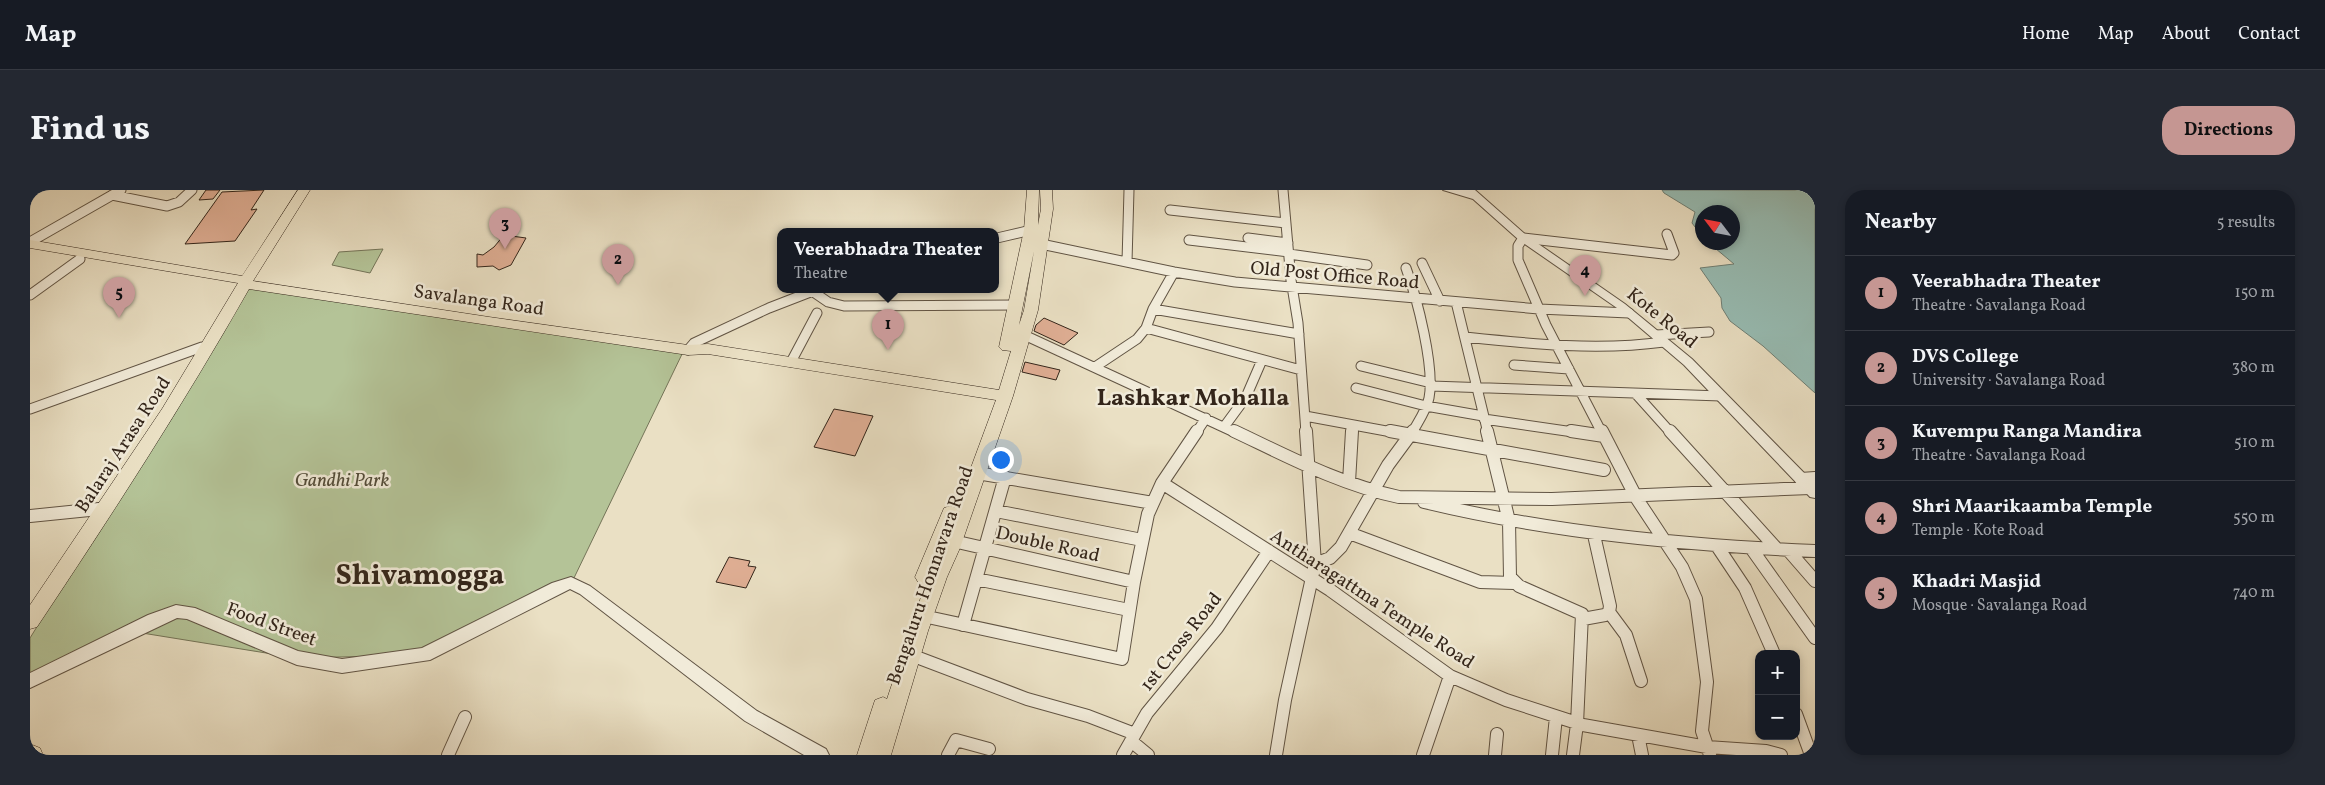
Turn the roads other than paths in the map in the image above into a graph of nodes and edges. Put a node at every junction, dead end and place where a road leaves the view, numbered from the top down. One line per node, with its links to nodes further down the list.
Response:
1 (121, 190): 11 (street)
2 (192, 190): 11 (street)
3 (297, 190): 30 (main road, Balaraj Arasa Road)
4 (304, 190): 25 (main road, Balaraj Arasa Road)
5 (1034, 190): 18 (main road)
6 (1046, 190): 18 (main road)
7 (1129, 190): 24 (street)
8 (1283, 190): 13 (street)
9 (1448, 190): 10 (street)
10 (1473, 193): 17 (street, Kote Road)
11 (112, 195): 20 (street)
12 (1170, 210): 13 (street)
13 (1286, 223): 21 (street)
14 (1667, 234): 17 (street)
15 (999, 238): 18 (street, Old Post Office Road)
16 (1248, 238): 21 (street)
17 (1523, 238): 41 (street); 43 (street, Kote Road)
18 (1033, 239): 24 (street, Old Post Office Road); 39 (main road); 46 (main road)
19 (1189, 240): 21 (street)
20 (30, 243): 30 (main road, Savalanga Road)
21 (1289, 250): 27 (street); 32 (street)
22 (30, 252): 23 (main road)
23 (80, 259): 30 (main road); 35 (street)
24 (1127, 262): 29 (street, Old Post Office Road)
25 (257, 263): 30 (main road, Balaraj Arasa Road); 31 (main road)
26 (1422, 263): 37 (street)
27 (1368, 265)
28 (1406, 268): 36 (street)
29 (1174, 272): 32 (street, Old Post Office Road); 40 (street)
30 (239, 285): 31 (main road, Savalanga Road); 50 (main road, Balaraj Arasa Road)
31 (274, 286): 51 (main road, Savalanga Road)
32 (1292, 288): 36 (street, Old Post Office Road); 47 (street)
33 (809, 293): 51 (street)
34 (818, 293): 39 (street)
35 (30, 295)
36 (1417, 299): 37 (street, Old Post Office Road); 60 (street)
37 (1440, 301): 38 (street, Old Post Office Road)
38 (1456, 302): 41 (street, Old Post Office Road); 48 (street)
39 (1016, 305): 65 (main road)
40 (1153, 309): 44 (street); 47 (street)
41 (1539, 309): 43 (street, Old Post Office Road); 52 (street)
42 (817, 312): 54 (street)
43 (1629, 313): 49 (street, Kote Road)
44 (1146, 328): 53 (street); 57 (street)
45 (1709, 332): 49 (street)
46 (1022, 334): 57 (street); 65 (main road)
47 (1299, 334): 59 (street)
48 (1465, 337): 52 (street); 62 (street)
49 (1660, 339): 52 (street); 66 (street, Kote Road)
50 (206, 347): 68 (street); 90 (main road); 116 (main road, Balaraj Arasa Road)
51 (696, 347): 54 (main road, Savalanga Road)
52 (1558, 348): 58 (street)
53 (1262, 360): 59 (street); 73 (street)
54 (791, 362): 65 (main road, Savalanga Road)
55 (1514, 365): 58 (street)
56 (1361, 366): 60 (street)
57 (1095, 367): 70 (street)
58 (1569, 369): 63 (street)
59 (1301, 370): 69 (street)
60 (1431, 384): 62 (street); 67 (street)
61 (1356, 388): 67 (street)
62 (1476, 389): 63 (street); 71 (street)
63 (1581, 392): 64 (street); 75 (street)
64 (1636, 394): 66 (street); 85 (street)
65 (999, 395): 79 (main road); 135 (main road, Bengaluru Honnavara Road)
66 (1721, 396): 83 (street, Kote Road)
67 (1426, 406): 71 (street); 74 (street)
68 (30, 409)
69 (1305, 416): 72 (street); 77 (street)
70 (1206, 418): 73 (street); 82 (street)
71 (1483, 418): 75 (street); 76 (street)
72 (1352, 425): 74 (street); 81 (street)
73 (1224, 427): 77 (street)
74 (1411, 436): 76 (street); 84 (street)
75 (1604, 436): 86 (street)
76 (1492, 451): 78 (street); 88 (street)
77 (1309, 466): 81 (street); 105 (street)
78 (1604, 470)
79 (977, 473): 80 (street); 97 (main road)
80 (1005, 477): 89 (street); 91 (street)
81 (1349, 482): 84 (street)
82 (1162, 483): 89 (street); 103 (street, Antharagattma Temple Road)
83 (1810, 484): 85 (street)
84 (1374, 492): 87 (street); 94 (street)
85 (1725, 492): 86 (street); 102 (street)
86 (1636, 495): 88 (street); 98 (street)
87 (1408, 497): 88 (street); 93 (street)
88 (1504, 499): 93 (street)
89 (1153, 503): 96 (street)
90 (99, 509): 92 (street); 111 (main road)
91 (996, 511): 96 (street); 100 (street)
92 (30, 516)
93 (1509, 521): 95 (street); 110 (street)
94 (1349, 532): 105 (street); 110 (street)
95 (1594, 535): 98 (street); 113 (street)
96 (1142, 540): 109 (street)
97 (953, 541): 100 (street, Double Road); 114 (main road)
98 (1666, 543): 99 (street); 132 (street)
99 (1717, 546): 101 (street); 119 (street)
100 (984, 548): 106 (street); 109 (street, Double Road)
101 (1751, 548): 102 (street); 118 (street)
102 (1782, 549): 104 (street); 108 (street)
103 (1269, 551): 107 (street, Antharagattma Temple Road); 130 (street, 1st Cross Road)
104 (1815, 551)
105 (1315, 564): 107 (street)
106 (976, 579): 112 (street); 117 (street)
107 (1312, 579): 121 (street, Antharagattma Temple Road); 140 (street)
108 (1815, 581)
109 (1134, 582): 112 (street)
110 (1514, 583): 115 (street)
111 (30, 609)
112 (1129, 610): 117 (street)
113 (1609, 612): 115 (street); 123 (street)
114 (923, 616): 117 (street); 120 (main road)
115 (1583, 619): 126 (street)
116 (30, 621)
117 (963, 625)
118 (1815, 638)
119 (1772, 650)
120 (911, 655): 130 (street); 136 (main road)
121 (1450, 676): 125 (street, Antharagattma Temple Road); 141 (street)
122 (30, 681): 134 (street, Food Street)
123 (1641, 681)
124 (465, 717): 133 (street)
125 (1556, 717): 126 (street, Antharagattma Temple Road); 143 (street)
126 (1577, 724): 129 (street, Antharagattma Temple Road); 144 (street)
127 (1800, 725): 147 (street)
128 (1497, 734): 142 (street)
129 (1638, 735): 132 (street, Antharagattma Temple Road); 145 (street)
130 (1133, 737): 138 (street, 1st Cross Road); 139 (street)
131 (989, 749): 137 (street)
132 (1709, 751): 146 (street, Antharagattma Temple Road)
133 (448, 755)
134 (820, 755)
135 (868, 755)
136 (880, 755)
137 (948, 755)
138 (1123, 755)
139 (1148, 755)
140 (1276, 755)
141 (1423, 755)
142 (1494, 755)
143 (1552, 755)
144 (1573, 755)
145 (1642, 755)
146 (1781, 755)
147 (1811, 755)

